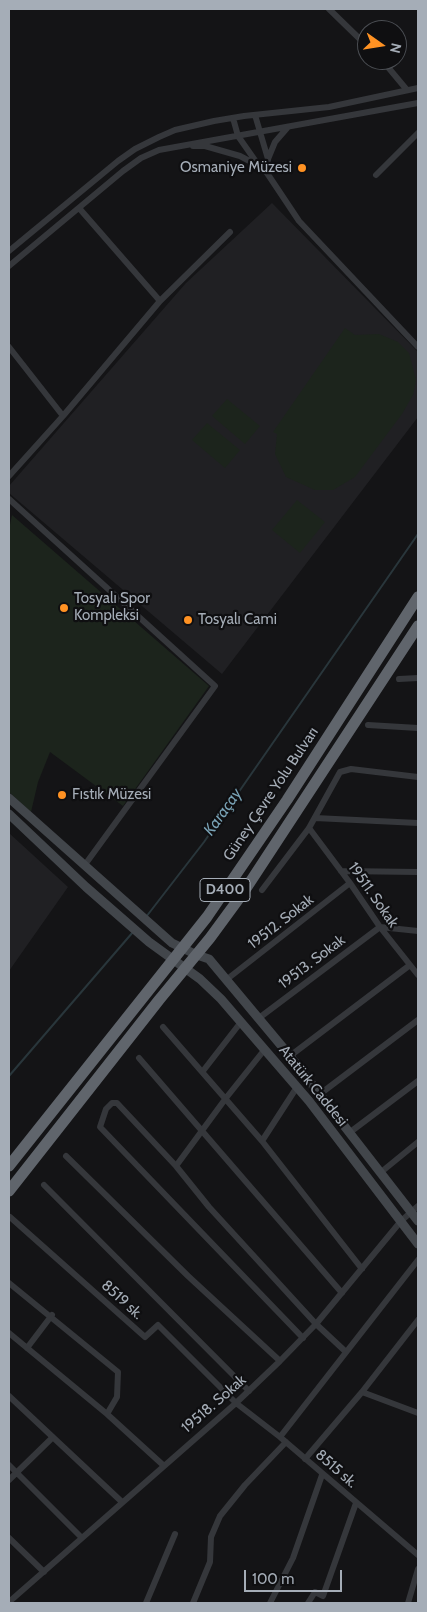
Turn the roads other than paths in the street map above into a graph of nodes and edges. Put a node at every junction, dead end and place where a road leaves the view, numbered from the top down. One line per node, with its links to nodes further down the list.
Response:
1 (329, 9): 2 (street)
2 (357, 36)
3 (390, 70): 5 (street)
4 (418, 88): 5 (street)
5 (407, 90): 7 (street)
6 (418, 103): 9 (street)
7 (256, 115): 8 (street); 10 (street)
8 (233, 118): 12 (street); 20 (street)
9 (288, 127): 10 (street); 14 (street)
10 (259, 132): 12 (street); 14 (street)
11 (418, 133): 17 (street)
12 (238, 136): 13 (street); 15 (street)
13 (172, 146): 15 (street); 18 (street)
14 (268, 159): 16 (street)
15 (259, 166): 16 (street)
16 (267, 173): 24 (street)
17 (376, 175)
18 (79, 208): 21 (street); 22 (street)
19 (230, 232): 22 (street)
20 (9, 251)
21 (9, 266)
22 (160, 301): 25 (street)
23 (9, 347): 25 (street)
24 (418, 347)
25 (63, 416): 26 (street)
26 (9, 476)
27 (9, 500): 40 (street)
28 (418, 597): 47 (highway, Güney Çevre Yolu Bulvarı / D400)
29 (418, 626): 48 (highway, Güney Çevre Yolu Bulvarı / D400)
30 (418, 678): 31 (street)
31 (399, 679)
32 (368, 725): 33 (street)
33 (418, 728)
34 (418, 777): 37 (street)
35 (9, 798): 40 (street, Atatürk Caddesi)
36 (9, 814): 49 (street, Atatürk Caddesi)
37 (315, 818): 38 (street); 39 (street)
38 (418, 823)
39 (308, 828): 41 (street, 19511. Sokak); 44 (street)
40 (84, 866): 47 (street, Atatürk Caddesi)
41 (341, 871): 42 (street); 43 (street, 19511. Sokak)
42 (418, 872)
43 (350, 884): 45 (street, 19511. Sokak); 53 (street, 19512. Sokak)
44 (262, 890)
45 (380, 928): 46 (street); 50 (street, 19511. Sokak); 54 (street, 19513. Sokak)
46 (418, 931)
47 (182, 948): 48 (street, Atatürk Caddesi); 49 (highway, Güney Çevre Yolu Bulvarı / D400)
48 (196, 955): 51 (highway, Güney Çevre Yolu Bulvarı / D400); 53 (street, Atatürk Caddesi)
49 (172, 960): 51 (street, Atatürk Caddesi); 71 (highway, Güney Çevre Yolu Bulvarı / D400)
50 (410, 965): 52 (street, 19511. Sokak); 59 (street)
51 (186, 968): 56 (street, Atatürk Caddesi); 75 (highway, Güney Çevre Yolu Bulvarı / D400)
52 (418, 975)
53 (226, 980): 54 (street, Atatürk Caddesi)
54 (258, 1018): 59 (street, Atatürk Caddesi)
55 (418, 1020): 64 (street)
56 (241, 1022): 58 (street, Atatürk Caddesi); 61 (street)
57 (163, 1027): 61 (street)
58 (265, 1049): 63 (street, Atatürk Caddesi); 65 (street)
59 (290, 1056): 64 (street, Atatürk Caddesi)
60 (139, 1058): 66 (street)
61 (203, 1071): 65 (street)
62 (418, 1081): 67 (street)
63 (297, 1087): 68 (street); 78 (street, Atatürk Caddesi)
64 (320, 1094): 67 (street, Atatürk Caddesi)
65 (226, 1098): 66 (street); 68 (street)
66 (202, 1130): 72 (street); 84 (street)
67 (349, 1133): 73 (street, Atatürk Caddesi)
68 (262, 1141): 82 (street)
69 (418, 1142): 73 (street)
70 (66, 1156): 92 (street)
71 (9, 1166)
72 (176, 1166): 87 (street); 89 (street)
73 (380, 1173): 76 (street, Atatürk Caddesi)
74 (44, 1185): 93 (street)
75 (9, 1191)
76 (414, 1209): 78 (street, 19518. Sokak); 79 (street, Atatürk Caddesi)
77 (10, 1217): 96 (street, 8519 sk.)
78 (401, 1221): 80 (street, Atatürk Caddesi); 82 (street, 19518. Sokak)
79 (418, 1221)
80 (418, 1244)
81 (418, 1260): 91 (street)
82 (362, 1269): 84 (street, 19518. Sokak)
83 (9, 1282): 85 (street)
84 (342, 1293): 87 (street, 19518. Sokak)
85 (52, 1315): 90 (street); 98 (street)
86 (418, 1320): 94 (street)
87 (316, 1324): 89 (street, 19518. Sokak); 91 (street)
88 (9, 1333): 90 (street)
89 (303, 1338): 92 (street, 19518. Sokak)
90 (27, 1348): 98 (street)
91 (346, 1352): 99 (street)
92 (280, 1361): 93 (street, 19518. Sokak)
93 (249, 1391): 96 (street, 19518. Sokak)
94 (362, 1392): 97 (street); 102 (street)
95 (9, 1396): 100 (street)
96 (236, 1403): 99 (street, 8515 sk.); 104 (street, 19518. Sokak)
97 (418, 1413)
98 (106, 1414): 104 (street)
99 (280, 1437): 101 (street, 8515 sk.)
100 (52, 1438): 105 (street); 108 (street)
101 (286, 1442): 102 (street, 8515 sk.); 118 (street)
102 (305, 1459): 106 (street, 8515 sk.)
103 (9, 1465): 105 (street)
104 (163, 1465): 108 (street, 19518. Sokak)
105 (15, 1472): 107 (street); 112 (street)
106 (322, 1476): 109 (street, 8515 sk.); 119 (street)
107 (9, 1480)
108 (122, 1502): 112 (street, 19518. Sokak)
109 (356, 1503): 113 (street, 8515 sk.); 120 (street)
110 (175, 1534): 117 (street)
111 (9, 1538): 115 (street)
112 (82, 1538): 115 (street, 19518. Sokak)
113 (418, 1555)
114 (418, 1569): 121 (street)
115 (44, 1572): 116 (street, 19518. Sokak)
116 (9, 1602)
117 (146, 1603)
118 (193, 1603)
119 (270, 1603)
120 (308, 1603)
121 (408, 1603)

